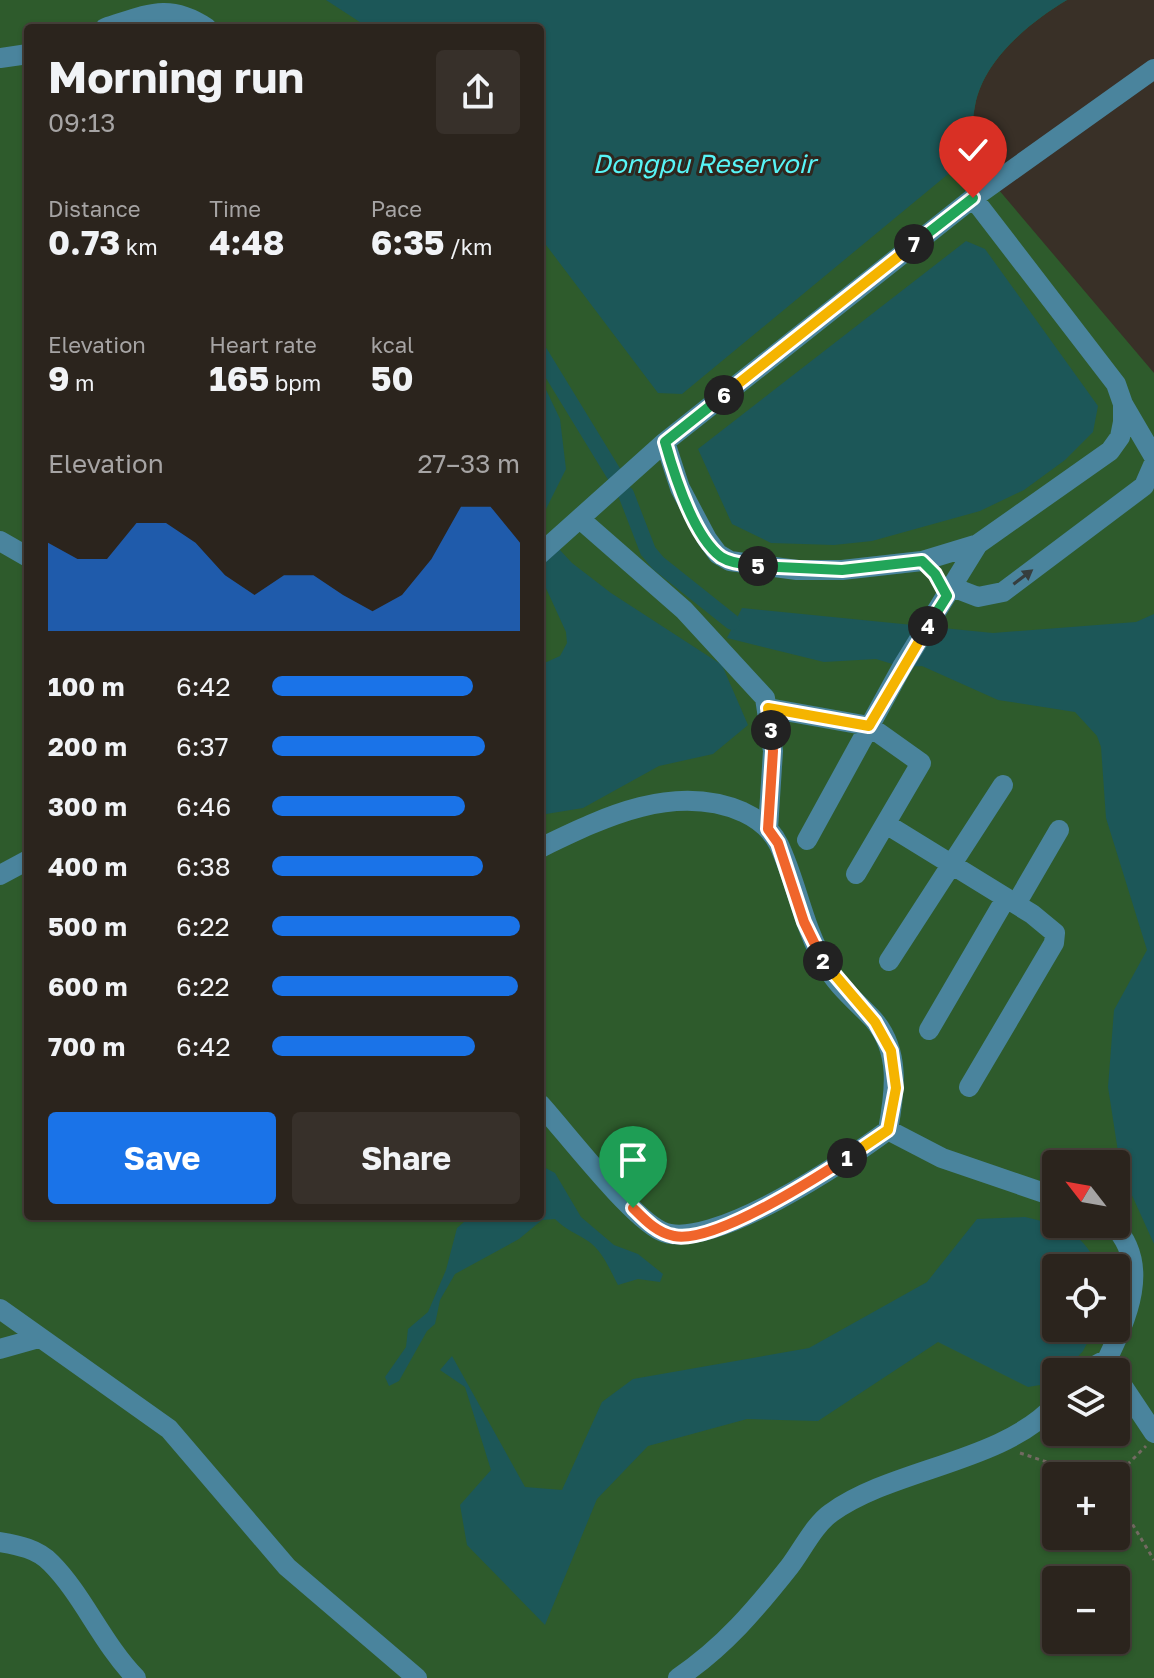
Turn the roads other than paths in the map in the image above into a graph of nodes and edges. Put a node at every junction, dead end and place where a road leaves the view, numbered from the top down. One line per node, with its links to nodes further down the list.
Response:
1 (117, 24): 2 (street)
2 (201, 24)
3 (24, 55): 4 (street)
4 (0, 58)
5 (1154, 69): 6 (street)
6 (973, 198): 7 (street); 8 (street)
7 (1123, 404): 9 (street); 12 (street)
8 (665, 442): 10 (street); 15 (street)
9 (1152, 450): 16 (street, one-way to 9)
10 (580, 519): 13 (street); 17 (street)
11 (0, 541): 14 (street)
12 (978, 544): 15 (street); 16 (street)
13 (544, 551)
14 (24, 555)
15 (922, 561): 16 (street)
16 (946, 598): 18 (street)
17 (768, 708): 18 (street); 21 (street)
18 (869, 726): 20 (street); 23 (street)
19 (1003, 785): 26 (street)
20 (886, 824): 26 (street); 27 (street)
21 (768, 829): 24 (street); 34 (street)
22 (1059, 830): 29 (street)
23 (807, 840)
24 (544, 846)
25 (24, 862): 28 (street)
26 (953, 865): 29 (street); 30 (street)
27 (856, 874)
28 (0, 875)
29 (1011, 901): 31 (street); 32 (street)
30 (889, 961)
31 (929, 1030)
32 (969, 1087)
33 (544, 1108): 34 (street)
34 (888, 1130): 35 (street)
35 (1042, 1192)
36 (1122, 1238): 40 (street)
37 (0, 1309): 38 (street)
38 (39, 1338): 39 (street); 46 (street)
39 (0, 1349)
40 (1116, 1358)
41 (1130, 1398): 43 (street)
42 (1042, 1418): 47 (street)
43 (1154, 1435)
44 (0, 1542): 45 (street)
45 (136, 1678)
46 (417, 1678)
47 (678, 1678)

